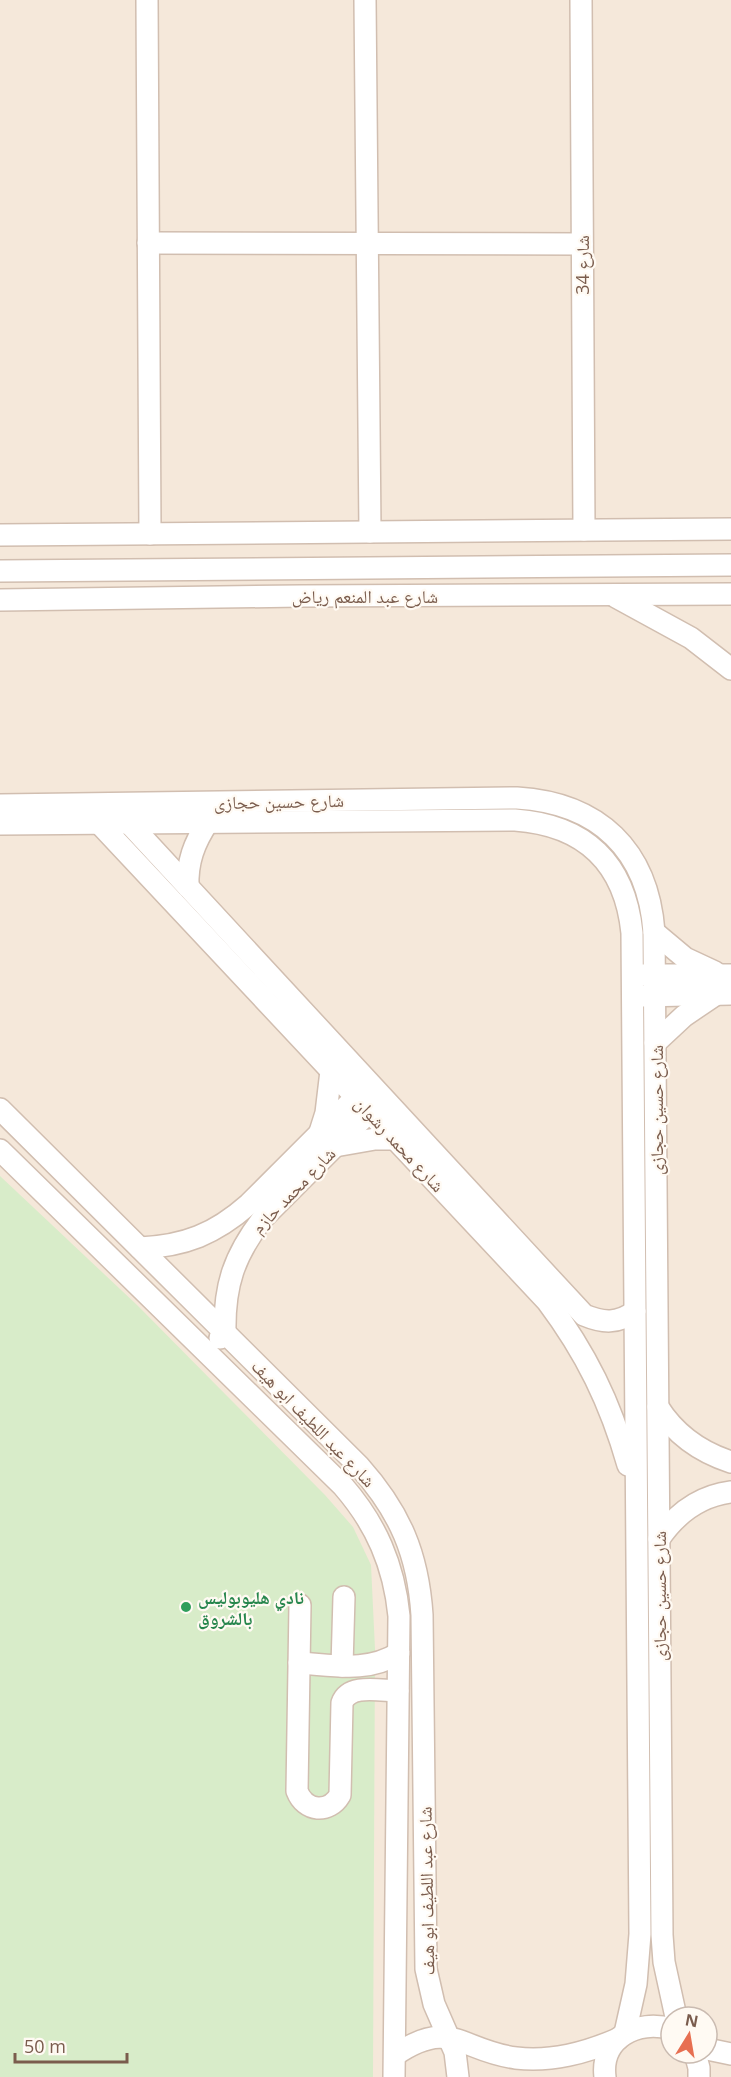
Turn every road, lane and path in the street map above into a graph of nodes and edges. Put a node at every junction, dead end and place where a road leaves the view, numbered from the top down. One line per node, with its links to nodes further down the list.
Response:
1 (147, 0): 4 (street)
2 (365, 0): 5 (street)
3 (581, 0): 6 (street, شارع 34)
4 (148, 243): 5 (street); 10 (street)
5 (367, 244): 6 (street); 9 (street)
6 (582, 244): 8 (street, شارع 34)
7 (731, 529): 8 (street)
8 (584, 530): 9 (street)
9 (370, 532): 10 (street)
10 (150, 534): 11 (street)
11 (0, 536)
12 (731, 565): 13 (street, شارع عبد المنعم رياض)
13 (301, 568): 14 (street, شارع عبد المنعم رياض); 17 (street)
14 (0, 571)
15 (731, 594): 16 (street, شارع عبد المنعم رياض)
16 (613, 595): 17 (street, شارع عبد المنعم رياض); 19 (street)
17 (302, 596): 18 (street, شارع عبد المنعم رياض)
18 (0, 600)
19 (731, 669)
20 (0, 805): 21 (street, شارع حسين حجازى)
21 (116, 818): 22 (street, شارع حسين حجازى); 23 (street, شارع حسين حجازى); 24 (street, شارع محمد رشوان); 25 (street, شارع حسين حجازى); 30 (street, شارع محمد رشوان)
22 (208, 822): 24 (street); 28 (street, شارع حسين حجازى)
23 (0, 824)
24 (188, 887): 31 (street, شارع محمد رشوان)
25 (654, 932): 26 (street, شارع حسين حجازى); 27 (street)
26 (655, 985): 27 (street); 28 (street); 29 (street, شارع حسين حجازى)
27 (725, 985): 29 (street)
28 (632, 986): 37 (street, شارع حسين حجازى)
29 (655, 1043): 40 (street, شارع حسين حجازى)
30 (331, 1071): 31 (street, شارع محمد رشوان); 34 (street)
31 (370, 1097): 33 (street, شارع محمد رشوان); 34 (street, شارع محمد حازم); 37 (street, شارع محمد رشوان)
32 (0, 1109): 36 (street, شارع عبد اللطيف ابو هيف)
33 (395, 1138): 34 (street); 43 (street, شارع محمد رشوان)
34 (327, 1140): 36 (street, شارع محمد حازم); 38 (street, شارع محمد حازم)
35 (0, 1150): 39 (street, شارع عبد اللطيف ابو هيف)
36 (140, 1248): 38 (street, شارع عبد اللطيف ابو هيف)
37 (635, 1311): 43 (street, شارع حسين حجازى)
38 (225, 1333): 39 (street); 55 (street, شارع عبد اللطيف ابو هيف)
39 (207, 1352): 48 (street, شارع عبد اللطيف ابو هيف)
40 (658, 1407): 41 (street); 44 (street, شارع حسين حجازى)
41 (731, 1462)
42 (731, 1492): 44 (street)
43 (636, 1505): 45 (street, شارع حسين حجازى)
44 (659, 1547): 45 (street); 52 (street, شارع حسين حجازى)
45 (637, 1555): 54 (street, شارع حسين حجازى)
46 (344, 1597): 50 (street)
47 (300, 1605): 49 (street)
48 (399, 1653): 50 (street); 51 (street, شارع عبد اللطيف ابو هيف)
49 (299, 1663): 50 (street); 51 (street)
50 (342, 1666)
51 (398, 1691): 56 (street, شارع عبد اللطيف ابو هيف)
52 (673, 2005)
53 (659, 2027): 54 (street)
54 (621, 2036): 55 (street); 59 (street, شارع حسين حجازى)
55 (450, 2038): 56 (street); 58 (street, شارع عبد اللطيف ابو هيف)
56 (395, 2055): 57 (street, شارع عبد اللطيف ابو هيف)
57 (394, 2077)
58 (458, 2077)
59 (605, 2077)

